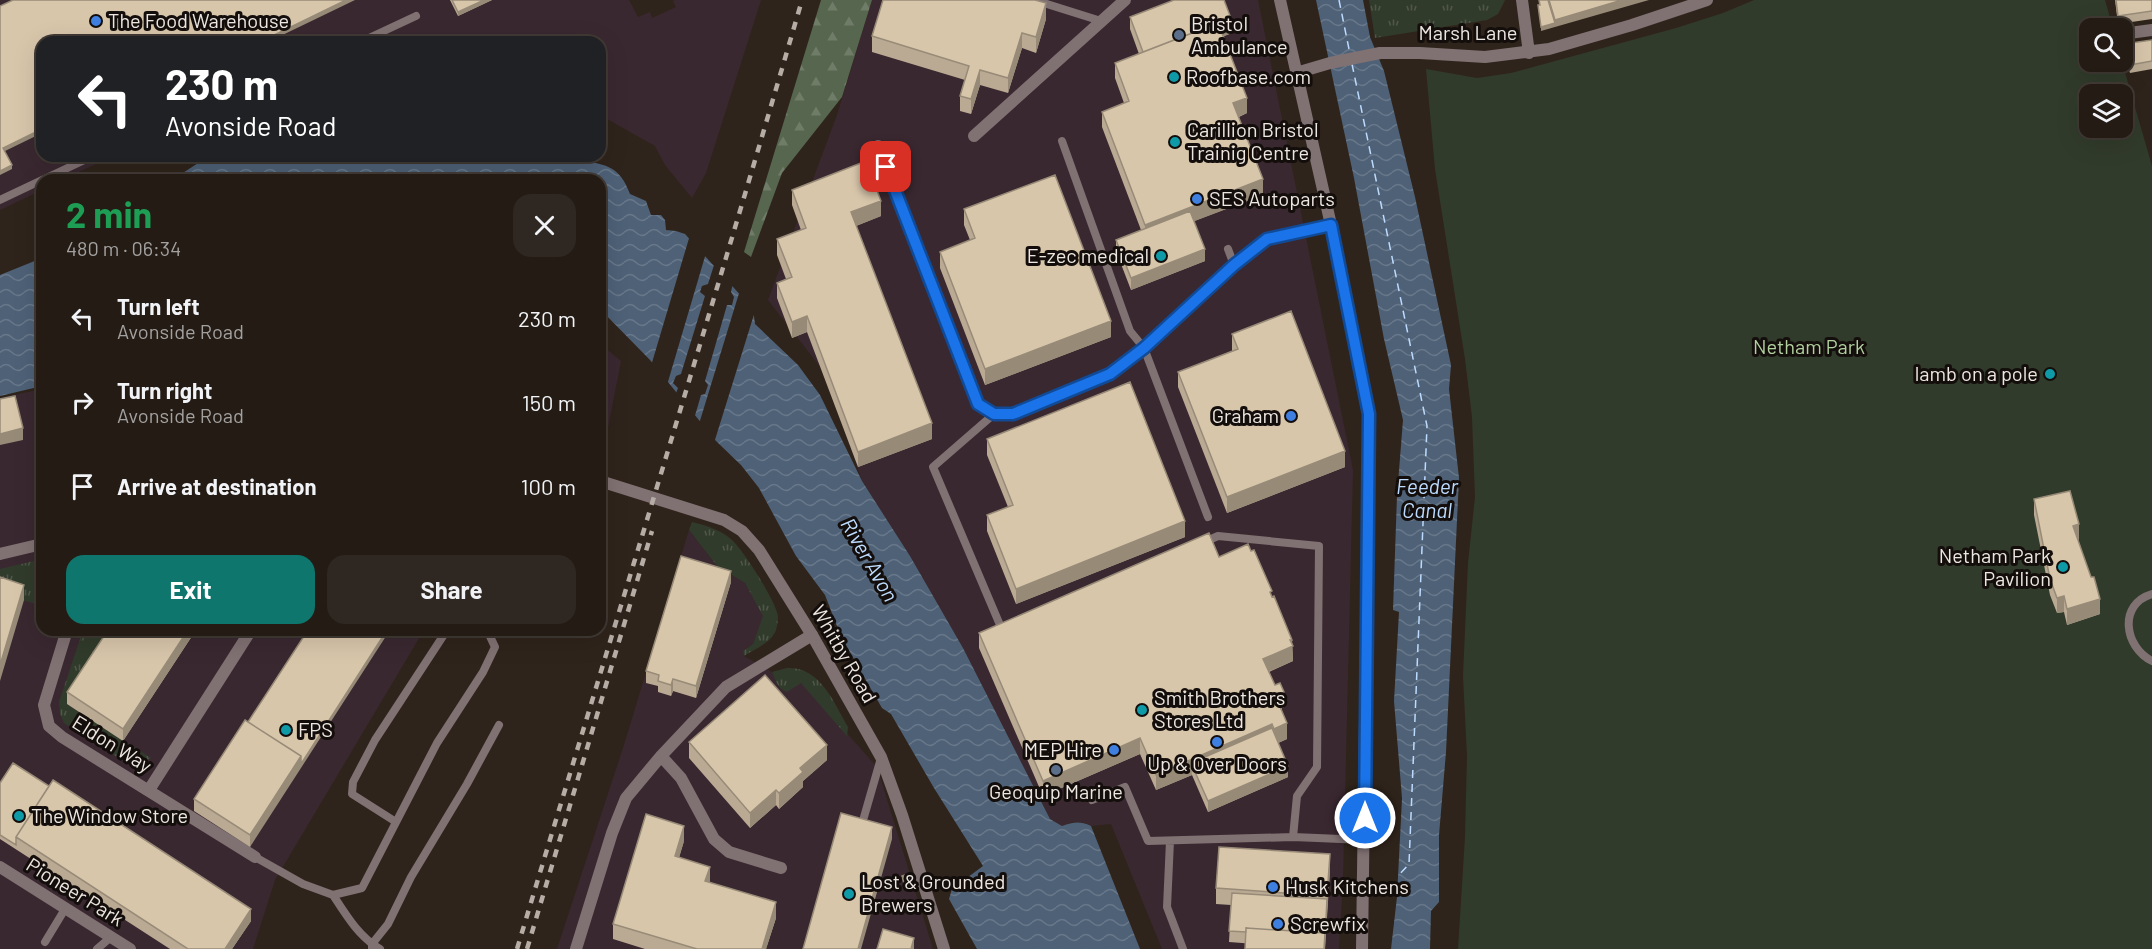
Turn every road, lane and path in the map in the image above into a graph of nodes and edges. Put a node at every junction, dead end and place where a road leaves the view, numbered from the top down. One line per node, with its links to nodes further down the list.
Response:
1 (1034, 0): 7 (lane)
2 (1125, 0): 7 (street)
3 (1280, 0): 12 (street)
4 (1522, 0): 11 (street)
5 (1707, 0): 11 (street, Marsh Lane)
6 (416, 16): 10 (lane)
7 (1101, 21): 13 (street)
8 (2152, 30): 9 (street)
9 (2133, 33)
10 (373, 36)
11 (1529, 53): 12 (street, Marsh Lane)
12 (1296, 73): 20 (street)
13 (974, 136)
14 (1062, 141): 23 (lane)
15 (878, 146): 24 (street)
16 (80, 162): 17 (lane)
17 (55, 174)
18 (36, 183): 19 (lane)
19 (0, 200)
20 (1331, 225): 22 (street); 46 (street)
21 (1228, 249): 22 (lane)
22 (1234, 265): 23 (street)
23 (1144, 348): 24 (street); 26 (lane)
24 (994, 414): 31 (lane)
25 (606, 483): 32 (street, Whitby Road)
26 (1208, 517)
27 (36, 545): 29 (street)
28 (1197, 545): 45 (lane)
29 (0, 554)
30 (2152, 594): 37 (lane)
31 (1000, 625)
32 (812, 635): 39 (street); 40 (street, Whitby Road)
33 (65, 636): 41 (street, Eldon Way)
34 (247, 636): 41 (street, Eldon Way)
35 (443, 636): 44 (lane)
36 (490, 636): 44 (lane)
37 (2152, 661)
38 (499, 725): 55 (lane)
39 (661, 756): 50 (street); 58 (street)
40 (881, 757): 43 (lane); 59 (street, Whitby Road)
41 (149, 790): 48 (street, Eldon Way)
42 (1092, 800): 47 (lane)
43 (864, 817)
44 (396, 822): 51 (lane)
45 (1293, 837): 46 (lane); 47 (lane)
46 (1365, 840): 61 (street)
47 (1170, 841): 60 (lane)
48 (255, 857): 51 (lane)
49 (0, 867): 52 (street, Pioneer Park)
50 (781, 868)
51 (333, 895): 55 (lane)
52 (65, 909): 53 (street, Pioneer Park); 54 (lane)
53 (111, 937): 56 (lane); 57 (street, Pioneer Park)
54 (45, 942)
55 (374, 947)
56 (97, 949)
57 (130, 949)
58 (576, 949)
59 (945, 949)
60 (1183, 949)
61 (1362, 949)

